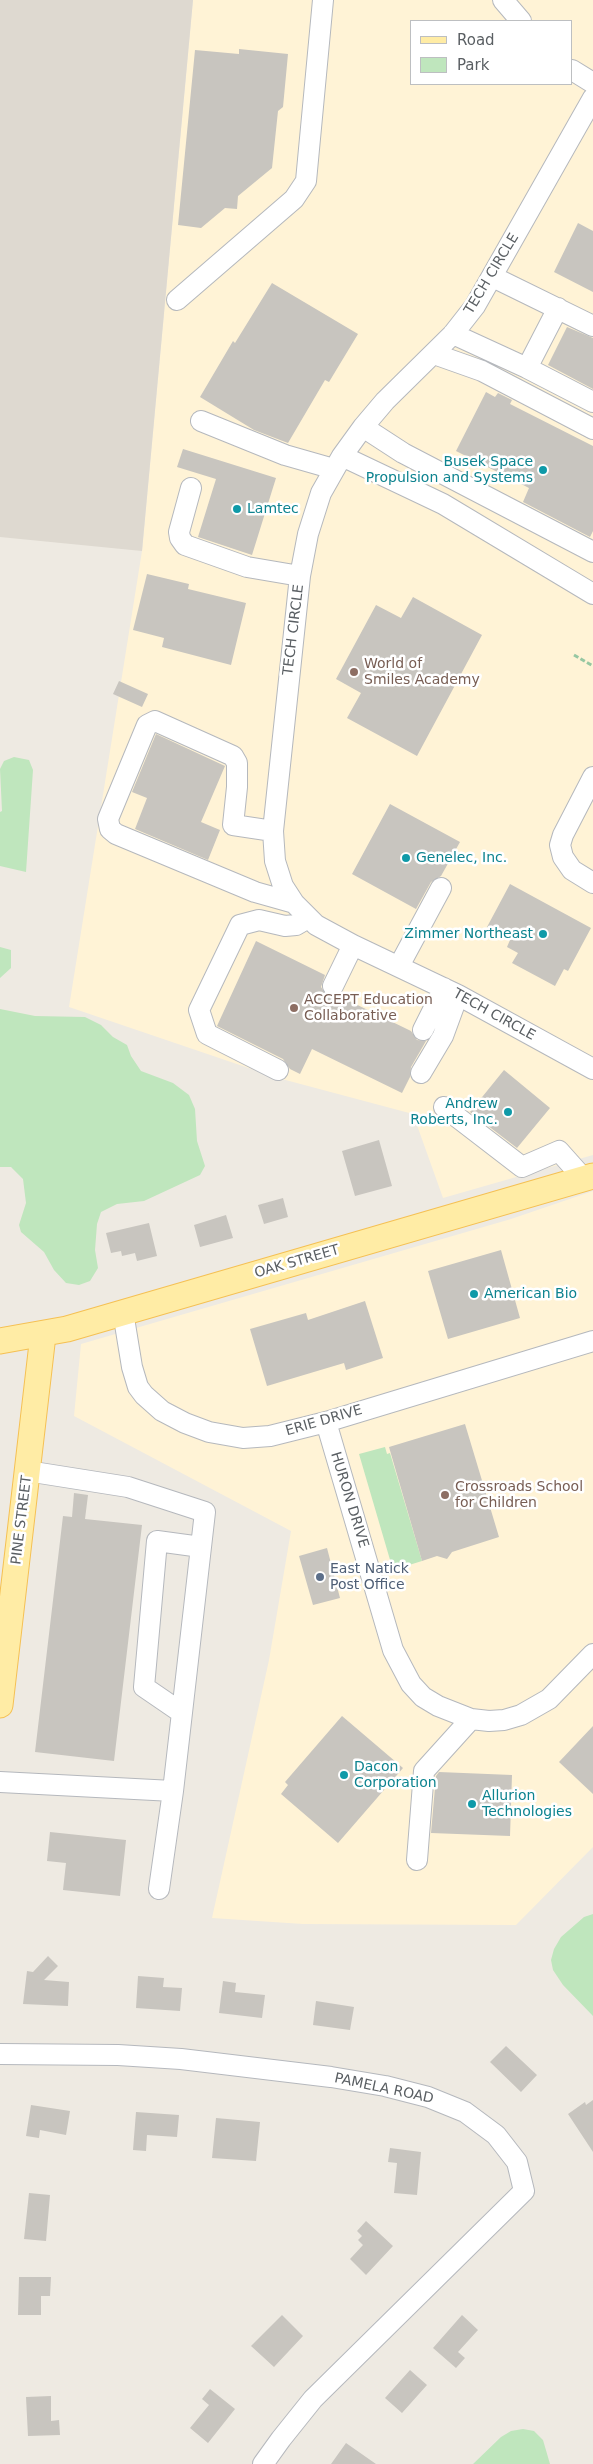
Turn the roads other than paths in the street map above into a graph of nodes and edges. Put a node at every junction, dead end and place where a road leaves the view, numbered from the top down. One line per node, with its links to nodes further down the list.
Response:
1 (324, 0): 8 (street)
2 (503, 0): 3 (street)
3 (520, 20)
4 (573, 71): 5 (street)
5 (593, 84)
6 (593, 98): 7 (street, TECH CIRCLE)
7 (493, 276): 9 (street); 11 (street, TECH CIRCLE)
8 (177, 300)
9 (558, 308): 10 (street); 13 (street)
10 (593, 326)
11 (453, 334): 12 (street, TECH CIRCLE); 13 (street)
12 (434, 354): 16 (street, TECH CIRCLE); 17 (street)
13 (527, 368): 14 (street)
14 (593, 402)
15 (201, 421): 18 (street)
16 (363, 427): 18 (street, TECH CIRCLE); 20 (street)
17 (593, 429)
18 (338, 462): 21 (street, TECH CIRCLE); 22 (street)
19 (191, 488): 21 (street)
20 (593, 552)
21 (300, 576): 24 (street, TECH CIRCLE)
22 (593, 594)
23 (593, 777): 25 (street)
24 (273, 831): 27 (street, TECH CIRCLE); 27 (street)
25 (593, 883)
26 (441, 888): 30 (street)
27 (294, 904): 28 (street, TECH CIRCLE)
28 (308, 918): 29 (street, TECH CIRCLE); 35 (street)
29 (353, 945): 30 (street, TECH CIRCLE); 31 (street)
30 (399, 966): 32 (street, TECH CIRCLE)
31 (333, 986)
32 (451, 991): 33 (street); 34 (street, TECH CIRCLE); 36 (street)
33 (424, 1030)
34 (593, 1069)
35 (278, 1070)
36 (421, 1073)
37 (444, 1107): 38 (street)
38 (589, 1177): 39 (main road, OAK STREET)
39 (123, 1312): 40 (main road, OAK STREET); 43 (street, ERIE DRIVE)
40 (42, 1335): 41 (main road, OAK STREET); 44 (main road, PINE STREET)
41 (0, 1341)
42 (593, 1341): 43 (street, ERIE DRIVE)
43 (326, 1422): 49 (street, HURON DRIVE)
44 (27, 1471): 45 (street); 47 (main road, PINE STREET)
45 (202, 1547): 48 (street); 48 (street)
46 (593, 1654): 49 (street, HURON DRIVE)
47 (0, 1705)
48 (182, 1713): 51 (street)
49 (471, 1719): 52 (street)
50 (0, 1782): 51 (street)
51 (173, 1791): 53 (street)
52 (418, 1860)
53 (159, 1889)
54 (0, 2054): 55 (street, PAMELA ROAD)
55 (263, 2464)

